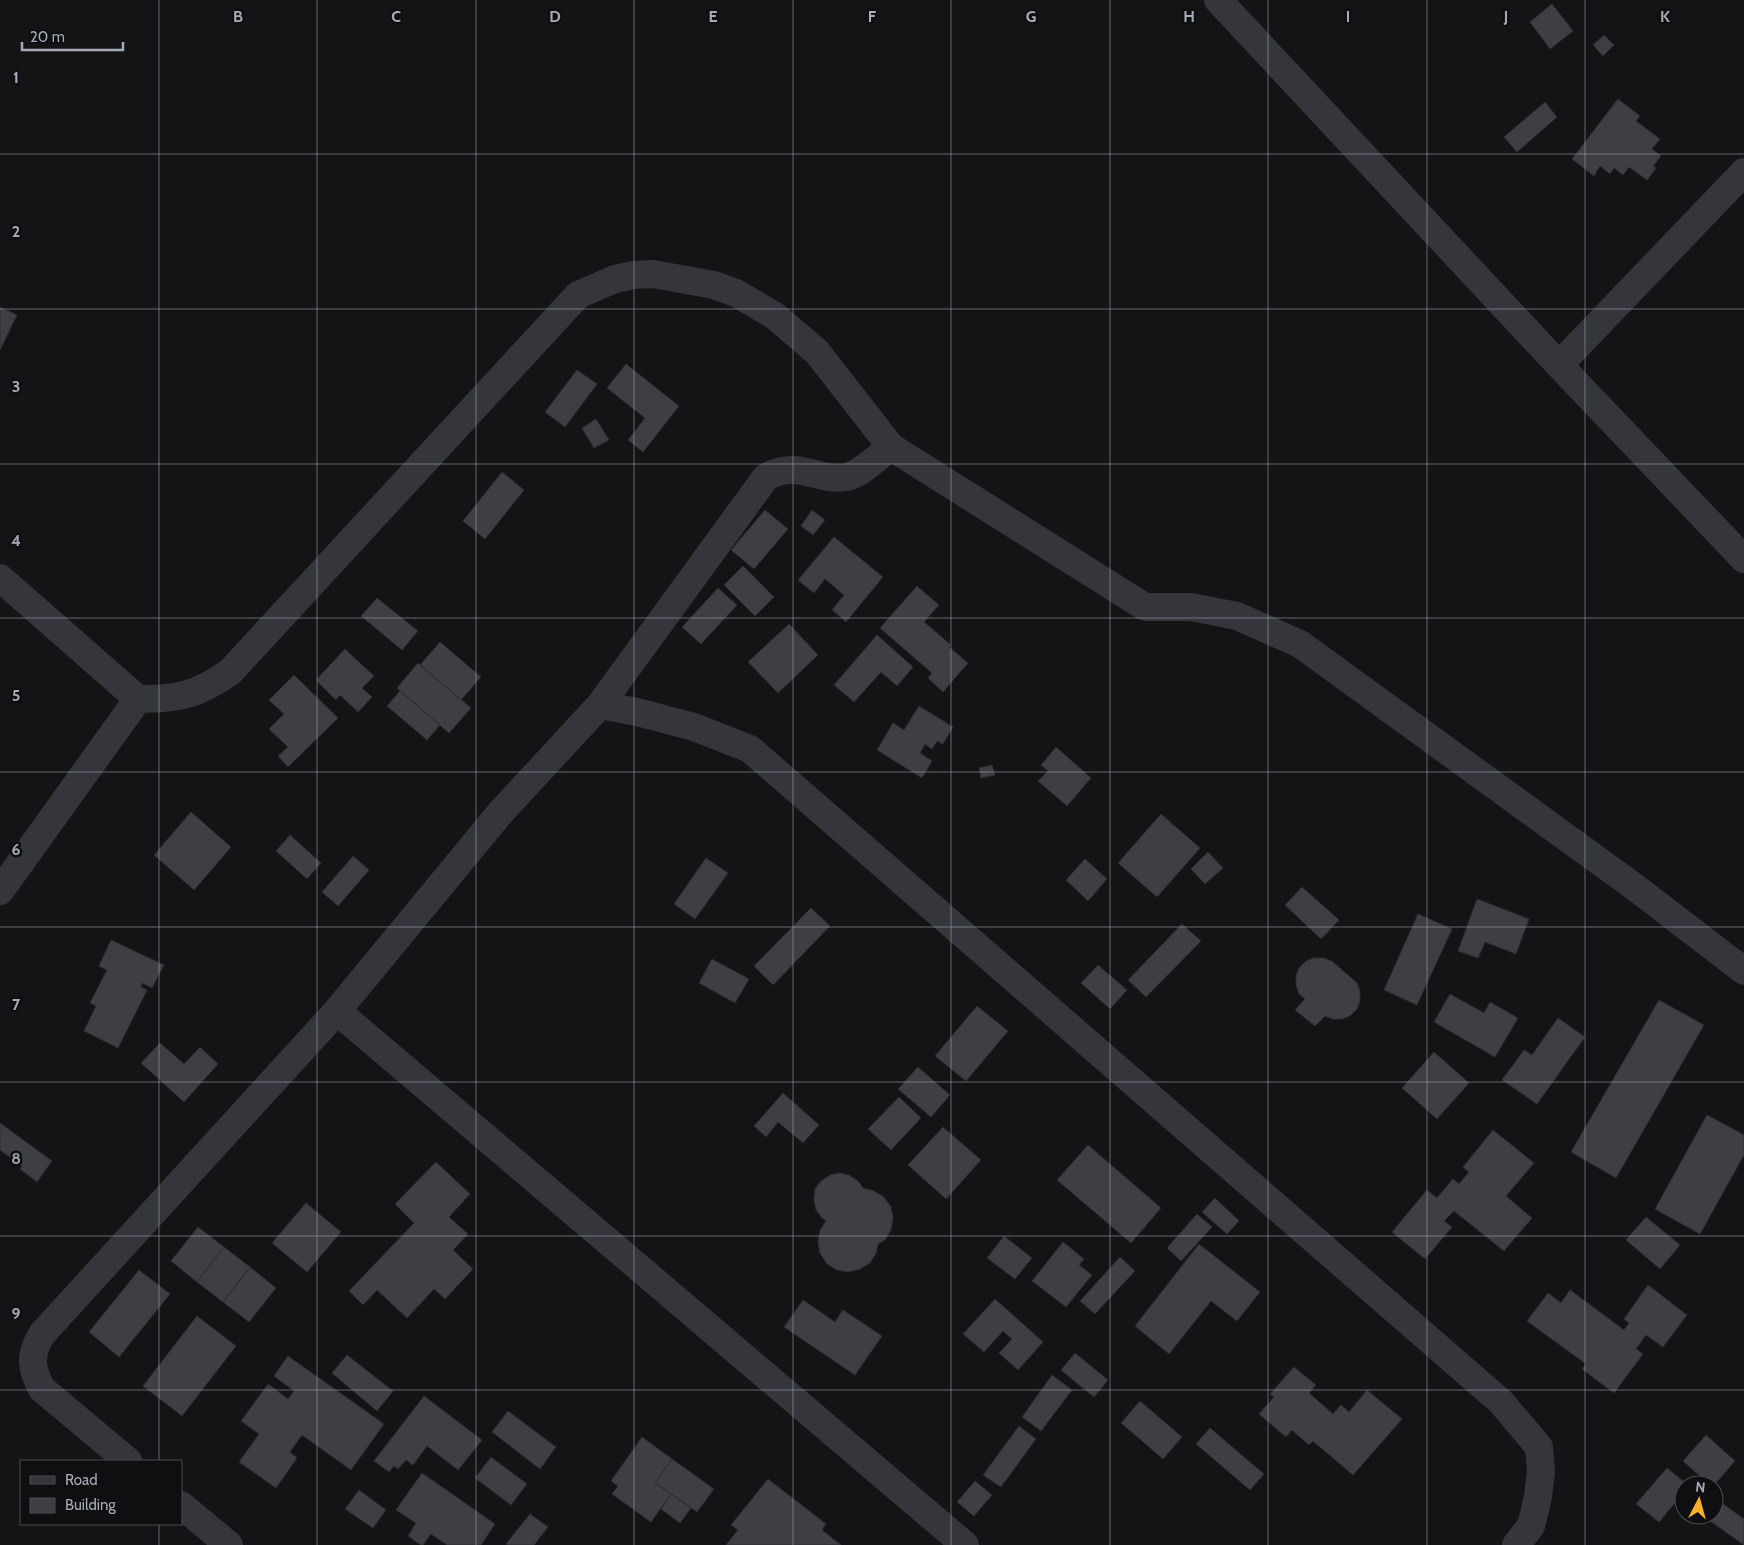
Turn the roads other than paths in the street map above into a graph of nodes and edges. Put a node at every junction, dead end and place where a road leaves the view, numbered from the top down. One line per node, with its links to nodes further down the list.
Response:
1 (1218, 0): 3 (street)
2 (1744, 172): 3 (street)
3 (1559, 365): 5 (street)
4 (892, 447): 7 (street); 8 (street); 10 (street)
5 (1744, 560)
6 (0, 578): 7 (street)
7 (138, 698): 9 (street)
8 (600, 705): 11 (street); 16 (street)
9 (0, 891)
10 (1744, 971)
11 (337, 1011): 12 (street); 15 (street)
12 (127, 1460)
13 (182, 1506): 14 (street)
14 (229, 1545)
15 (965, 1545)
16 (1516, 1545)

